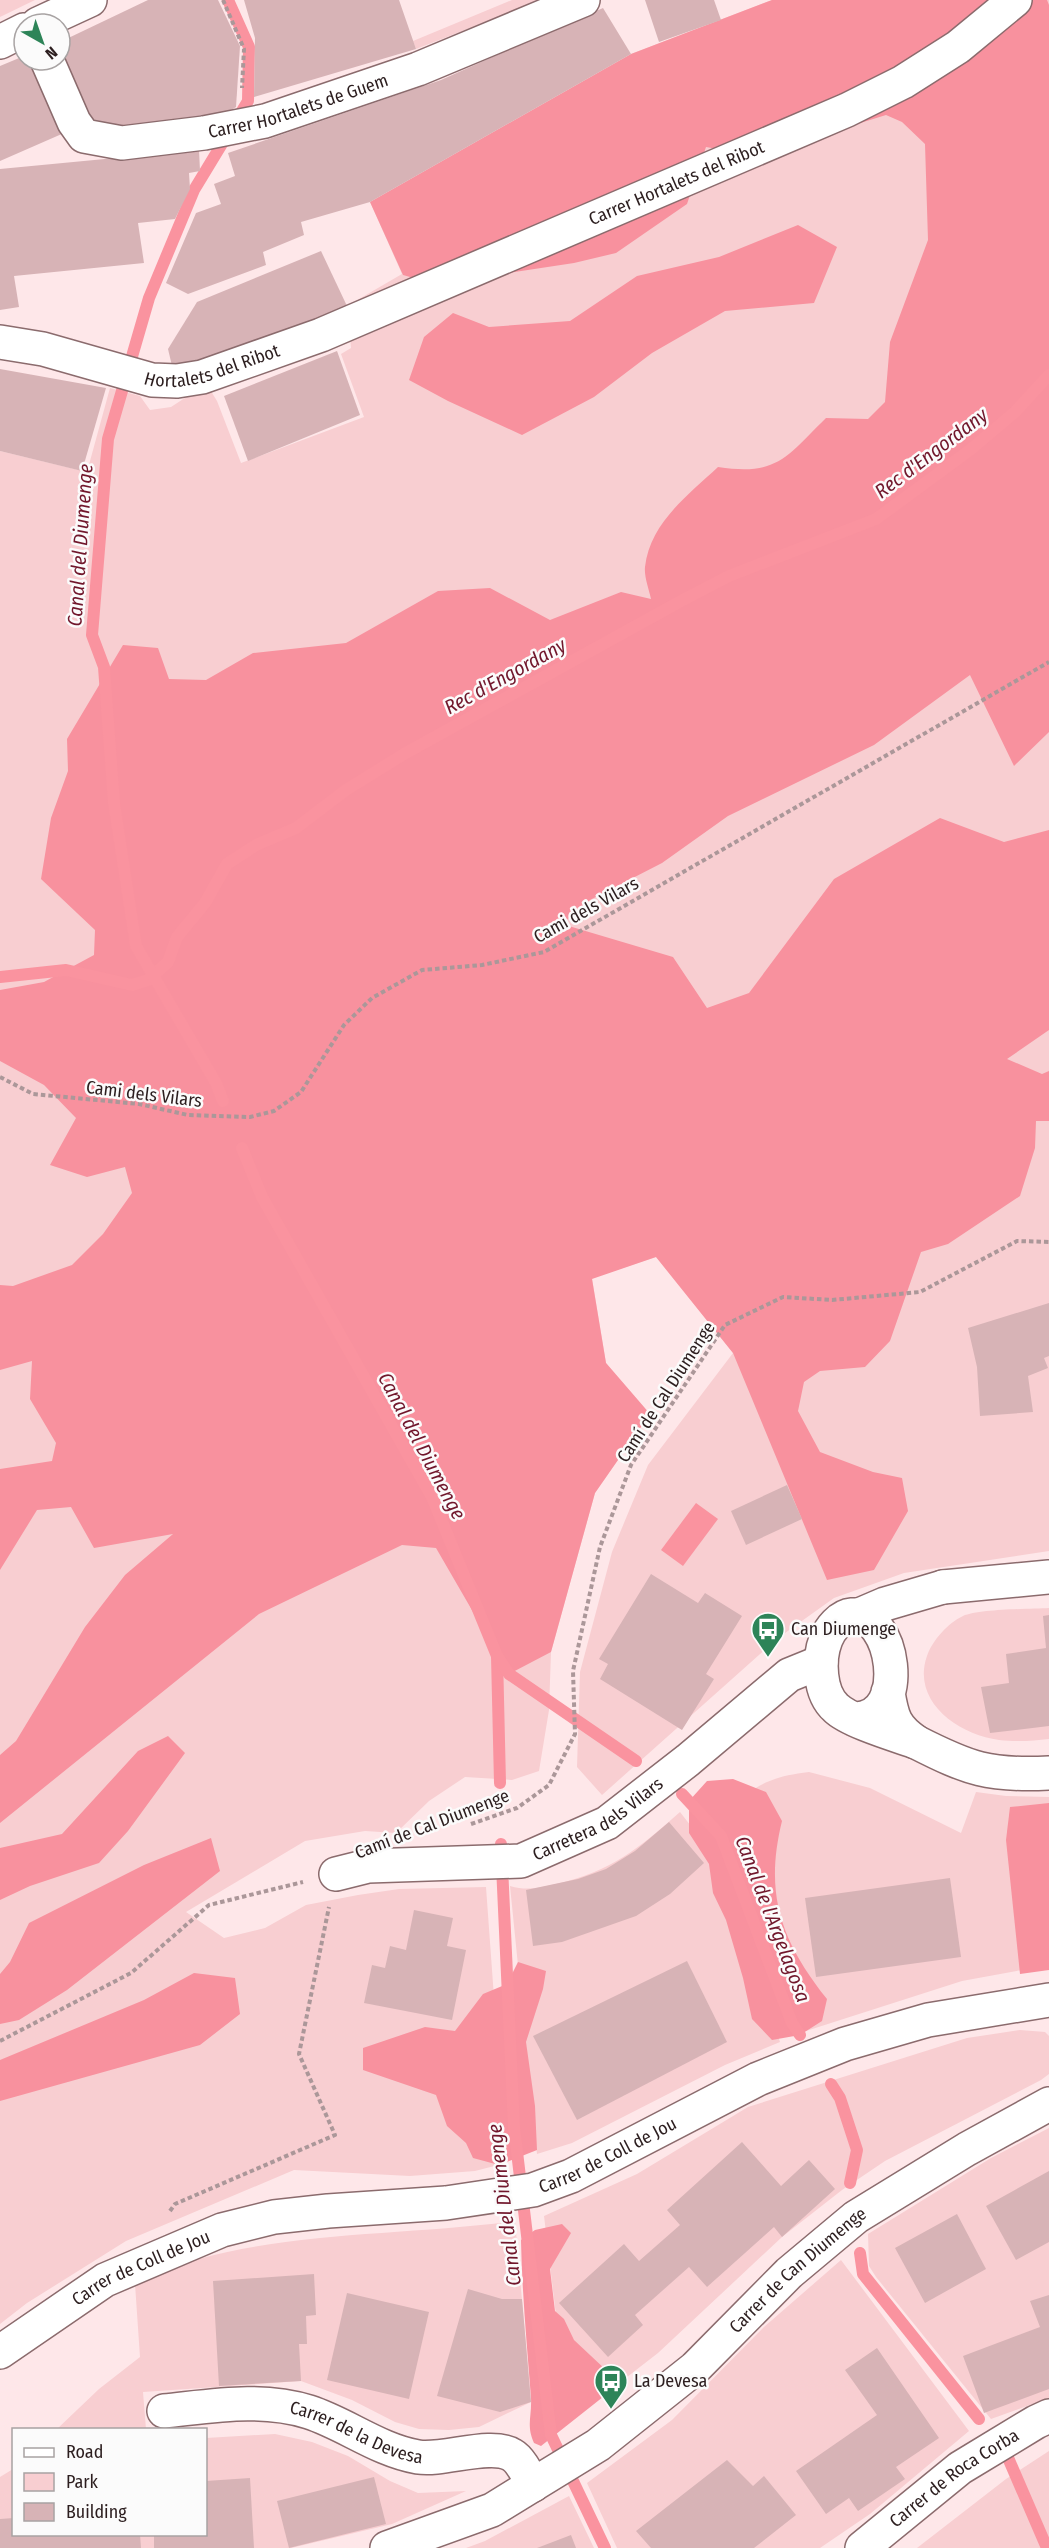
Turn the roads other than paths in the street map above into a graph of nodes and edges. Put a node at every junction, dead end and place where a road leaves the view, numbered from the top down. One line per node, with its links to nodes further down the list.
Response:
1 (90, 0): 4 (street)
2 (583, 0): 5 (street, Carrer Hortalets de Guem)
3 (1016, 0): 6 (street, Carrer Hortalets del Ribot)
4 (64, 12)
5 (52, 72)
6 (321, 335): 7 (street, Hortalets del Ribot)
7 (0, 342)
8 (1049, 1577): 9 (street)
9 (943, 1587): 10 (street); 11 (street)
10 (857, 1616): 11 (street); 12 (street)
11 (887, 1649): 13 (street)
12 (821, 1662): 14 (street); 17 (street, Carretera dels Vilars)
13 (888, 1692): 14 (street); 15 (street)
14 (856, 1719): 15 (street)
15 (916, 1742): 16 (street)
16 (1049, 1773)
17 (336, 1874)
18 (1049, 2000): 20 (street, Carrer de Coll de Jou)
19 (1049, 2104): 23 (street, Carrer de Can Diumenge)
20 (0, 2352)
21 (164, 2411): 23 (street, Carrer de la Devesa)
22 (1049, 2416): 25 (street, Carrer de Roca Corba)
23 (533, 2485): 24 (street, Carrer de Can Diumenge)
24 (387, 2548)
25 (862, 2548)

